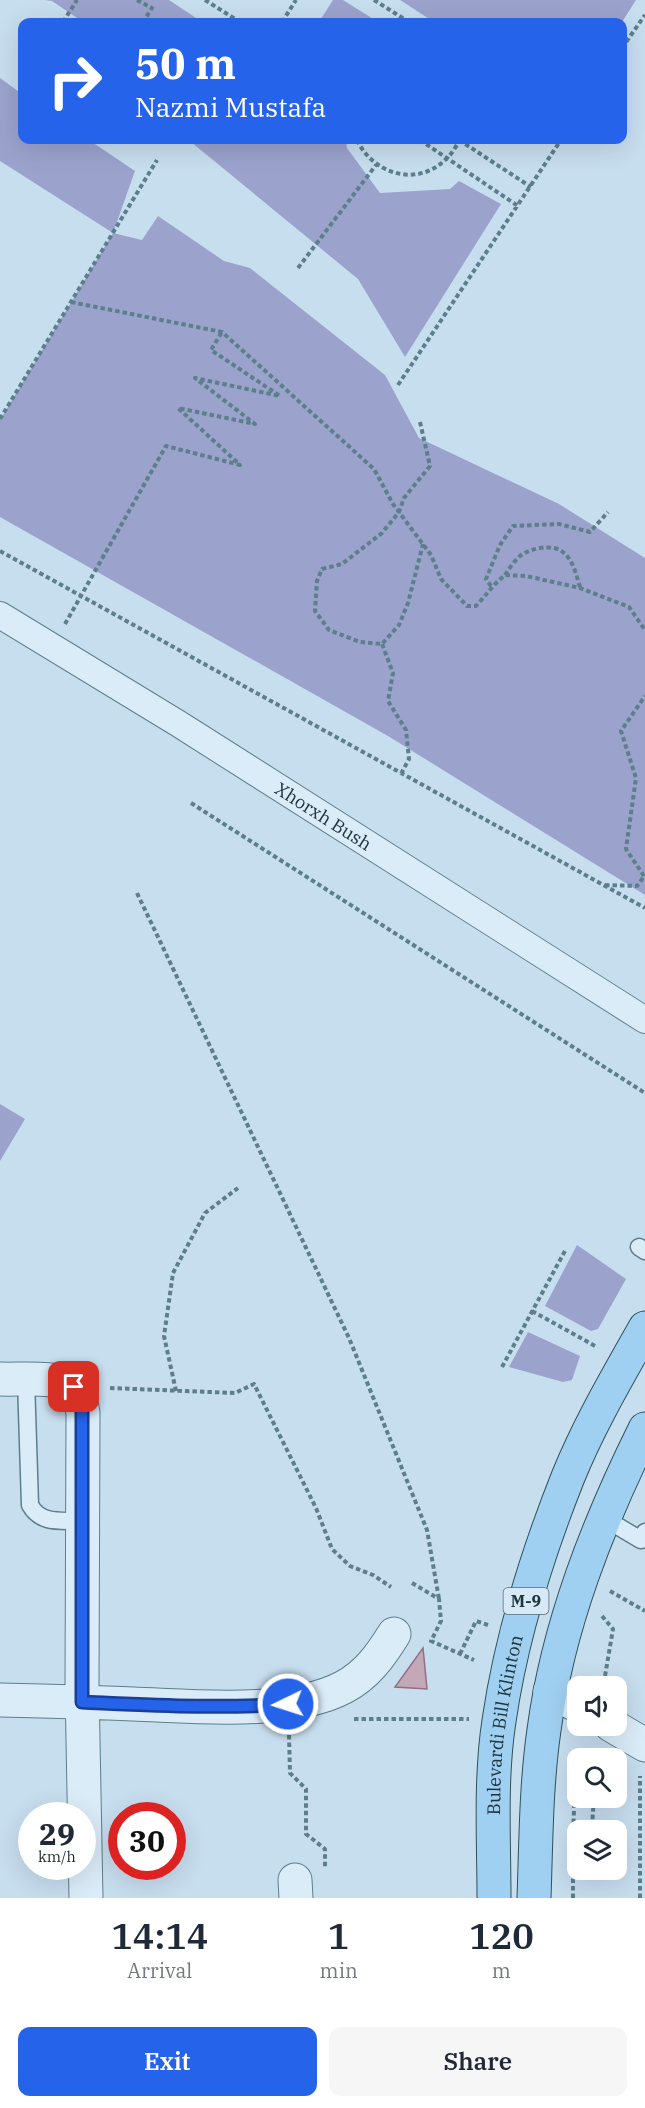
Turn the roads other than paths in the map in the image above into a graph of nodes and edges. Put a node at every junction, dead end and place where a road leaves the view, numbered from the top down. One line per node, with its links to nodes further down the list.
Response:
1 (0, 615): 2 (street, Xhorxh Bush)
2 (645, 1020)
3 (645, 1328): 16 (main road, Bulevardi Bill Klinton / M-9)
4 (13, 1380): 7 (lane); 7 (street)
5 (645, 1429): 6 (main road, Bulevardi Bill Klinton / M-9)
6 (604, 1518): 8 (lane); 10 (main road, Bulevardi Bill Klinton / M-9)
7 (82, 1521): 12 (street)
8 (645, 1532)
9 (394, 1634): 12 (street)
10 (564, 1699): 17 (main road, Bulevardi Bill Klinton / M-9)
11 (0, 1700): 12 (street)
12 (82, 1702): 15 (street)
13 (622, 1736): 14 (street)
14 (643, 1758)
15 (86, 1898)
16 (494, 1898)
17 (534, 1898)

